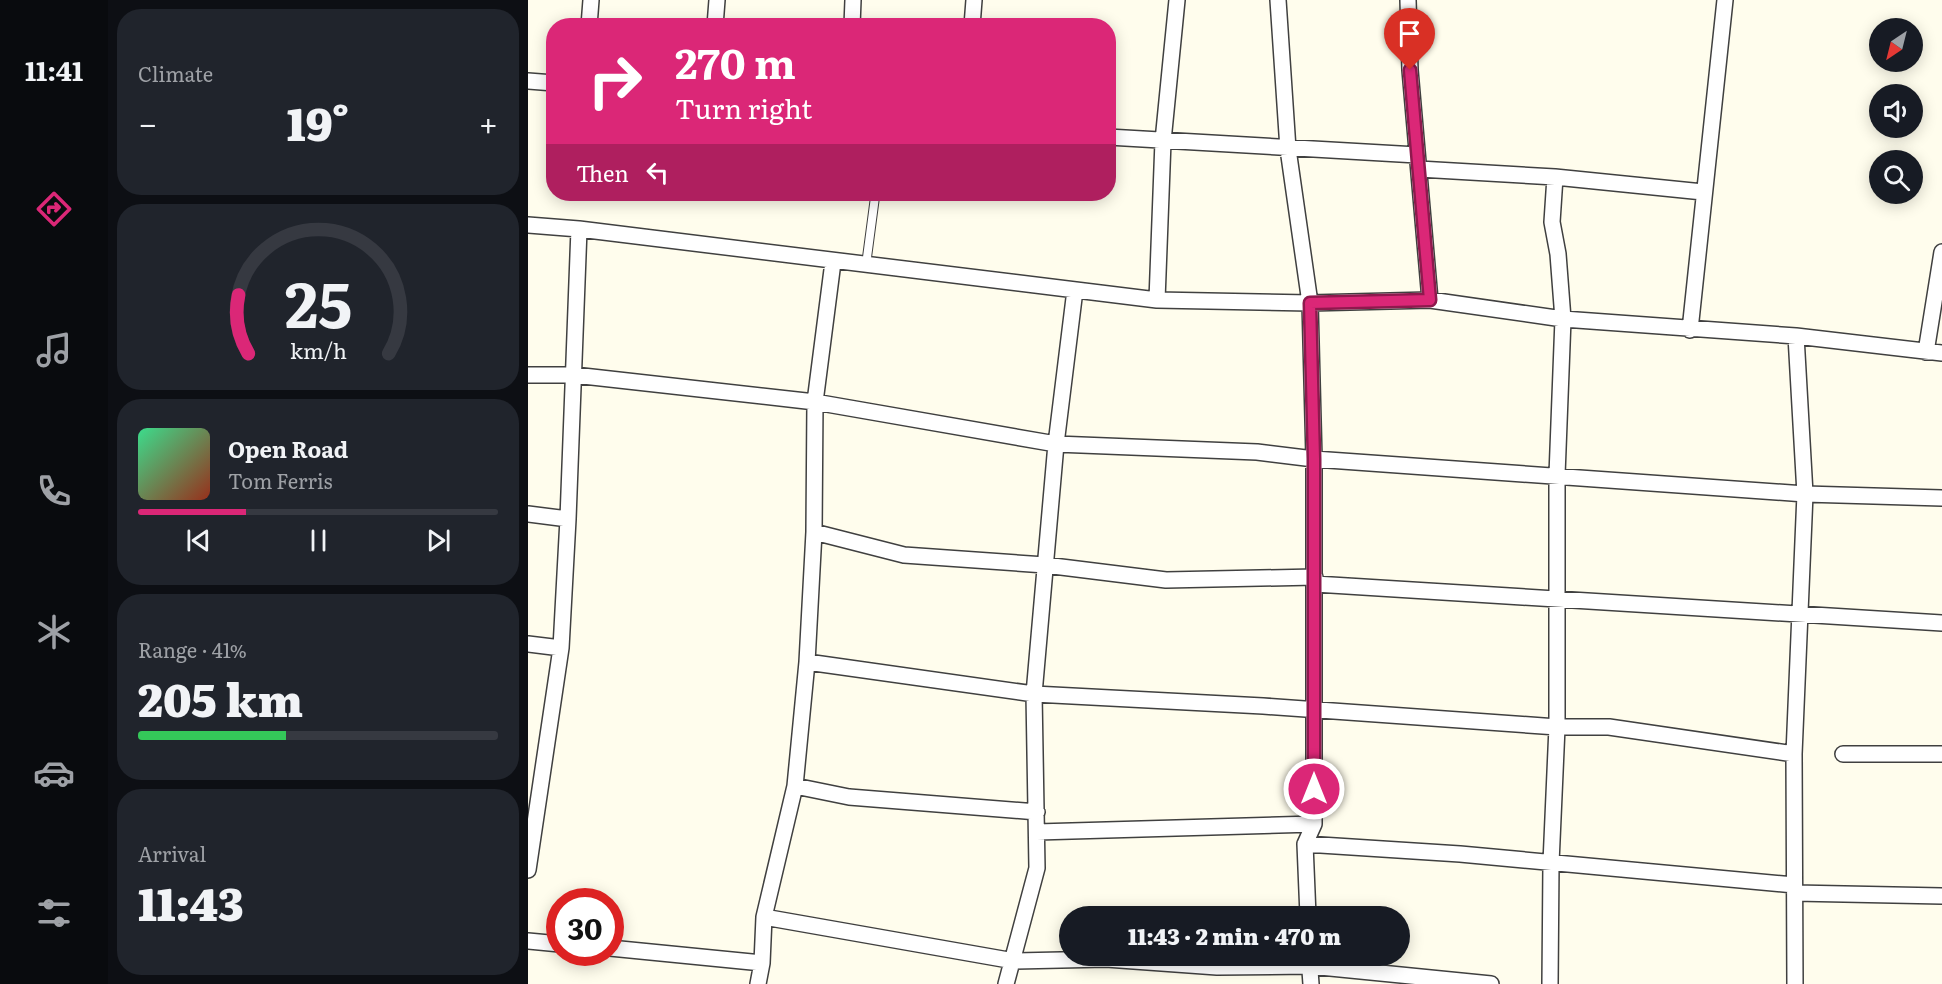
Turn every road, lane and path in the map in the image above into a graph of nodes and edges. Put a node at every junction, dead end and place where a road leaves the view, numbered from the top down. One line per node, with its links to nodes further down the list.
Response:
1 (591, 0): 9 (street)
2 (717, 0): 10 (street)
3 (853, 0): 11 (street)
4 (974, 0): 12 (street)
5 (1177, 0): 16 (street)
6 (1278, 0): 17 (street)
7 (1408, 0): 18 (street)
8 (1725, 0): 20 (street)
9 (590, 18)
10 (716, 18)
11 (852, 18)
12 (973, 18)
13 (528, 81): 14 (street)
14 (546, 82)
15 (1116, 138): 16 (street)
16 (1163, 141): 17 (street); 28 (street)
17 (1288, 149): 18 (street); 30 (street)
18 (1418, 162): 19 (street); 29 (street)
19 (1555, 177): 20 (street); 31 (street)
20 (1703, 192): 32 (street)
21 (874, 201): 26 (lane)
22 (528, 225): 23 (street)
23 (579, 229): 25 (street); 36 (street)
24 (1942, 252): 34 (street)
25 (833, 262): 26 (street); 37 (street)
26 (866, 265): 27 (street)
27 (1075, 290): 28 (street); 38 (street)
28 (1157, 300): 30 (street)
29 (1430, 300): 30 (street); 31 (street)
30 (1310, 303): 39 (street)
31 (1563, 319): 32 (street); 40 (street)
32 (1690, 330): 33 (street)
33 (1796, 336): 34 (street); 41 (street)
34 (1934, 353)
35 (528, 375): 36 (street)
36 (574, 375): 37 (street); 44 (street)
37 (815, 402): 38 (street); 45 (street)
38 (1056, 444): 39 (street); 46 (street)
39 (1314, 459): 40 (street); 47 (street)
40 (1557, 475): 41 (street); 48 (street)
41 (1805, 494): 42 (street); 49 (street)
42 (1942, 498)
43 (528, 514): 44 (street)
44 (568, 519): 52 (street)
45 (814, 532): 46 (street); 53 (street)
46 (1046, 565): 47 (street); 54 (street)
47 (1315, 580): 48 (street); 55 (street)
48 (1557, 601): 49 (street); 56 (street)
49 (1798, 615): 50 (street); 57 (street)
50 (1942, 623)
51 (528, 644): 52 (street)
52 (561, 648): 60 (street)
53 (807, 662): 54 (street); 61 (street)
54 (1034, 694): 55 (street); 62 (street)
55 (1314, 710): 56 (street); 63 (street)
56 (1557, 727): 57 (street); 66 (street)
57 (1794, 754): 68 (street)
58 (1843, 754): 59 (street)
59 (1942, 754)
60 (534, 775): 67 (street)
61 (795, 786): 62 (street); 71 (street)
62 (1037, 812): 64 (street)
63 (1314, 824): 64 (street); 65 (street)
64 (1037, 832): 76 (street)
65 (1305, 844): 66 (street); 70 (street)
66 (1551, 863): 68 (street); 86 (street)
67 (528, 870)
68 (1794, 889): 69 (street); 87 (street)
69 (1942, 896)
70 (1308, 906)
71 (764, 917): 76 (street); 77 (street)
72 (528, 941): 73 (street)
73 (546, 943)
74 (624, 949): 77 (street)
75 (1059, 960): 76 (street)
76 (1014, 961): 83 (street)
77 (762, 963): 82 (street)
78 (1203, 966): 79 (street)
79 (1232, 966)
80 (1310, 966): 84 (street)
81 (1349, 966): 85 (street)
82 (758, 984)
83 (1006, 984)
84 (1311, 984)
85 (1491, 984)
86 (1551, 984)
87 (1794, 984)

